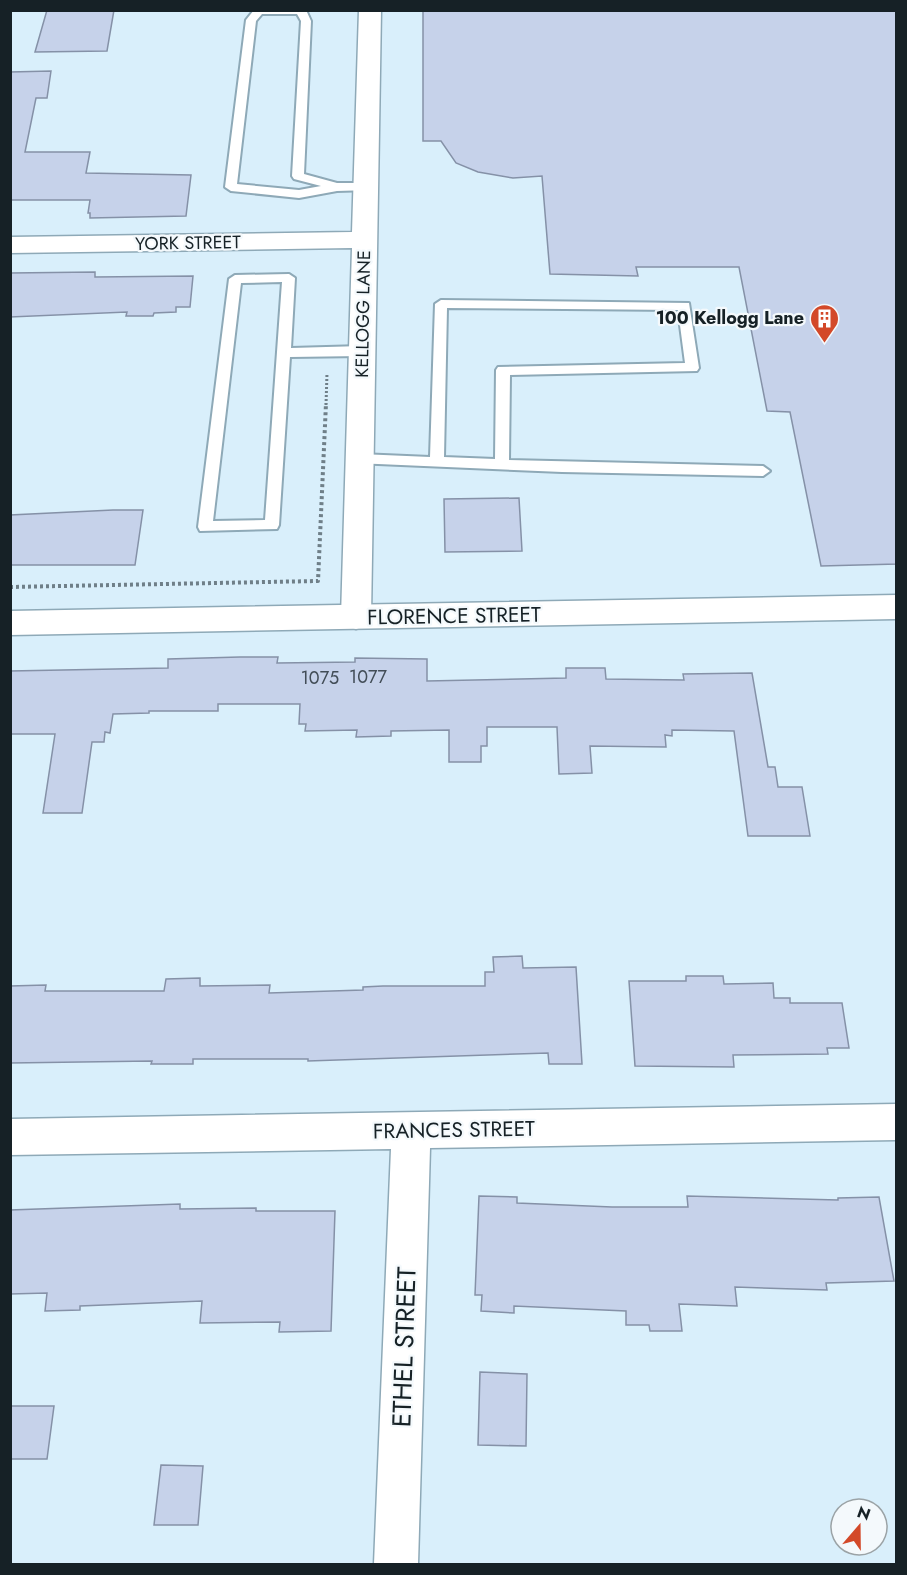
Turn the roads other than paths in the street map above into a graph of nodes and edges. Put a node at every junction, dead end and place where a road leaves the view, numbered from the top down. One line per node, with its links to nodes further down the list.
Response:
1 (370, 10): 3 (street, KELLOGG LANE)
2 (337, 187): 2 (lane); 3 (lane)
3 (366, 187): 4 (street, KELLOGG LANE)
4 (365, 240): 5 (street, YORK STREET); 6 (street, KELLOGG LANE)
5 (10, 245)
6 (362, 351): 7 (lane); 8 (street, KELLOGG LANE)
7 (284, 353): 7 (lane)
8 (360, 459): 9 (lane); 13 (street, KELLOGG LANE)
9 (437, 462): 10 (lane); 10 (lane)
10 (502, 465): 11 (lane)
11 (763, 471)
12 (897, 608): 13 (street, FLORENCE STREET)
13 (356, 617): 14 (street, FLORENCE STREET)
14 (10, 623)
15 (897, 1122): 16 (street, FRANCES STREET)
16 (411, 1131): 17 (street, FRANCES STREET); 18 (street, ETHEL STREET)
17 (10, 1137)
18 (396, 1564)

